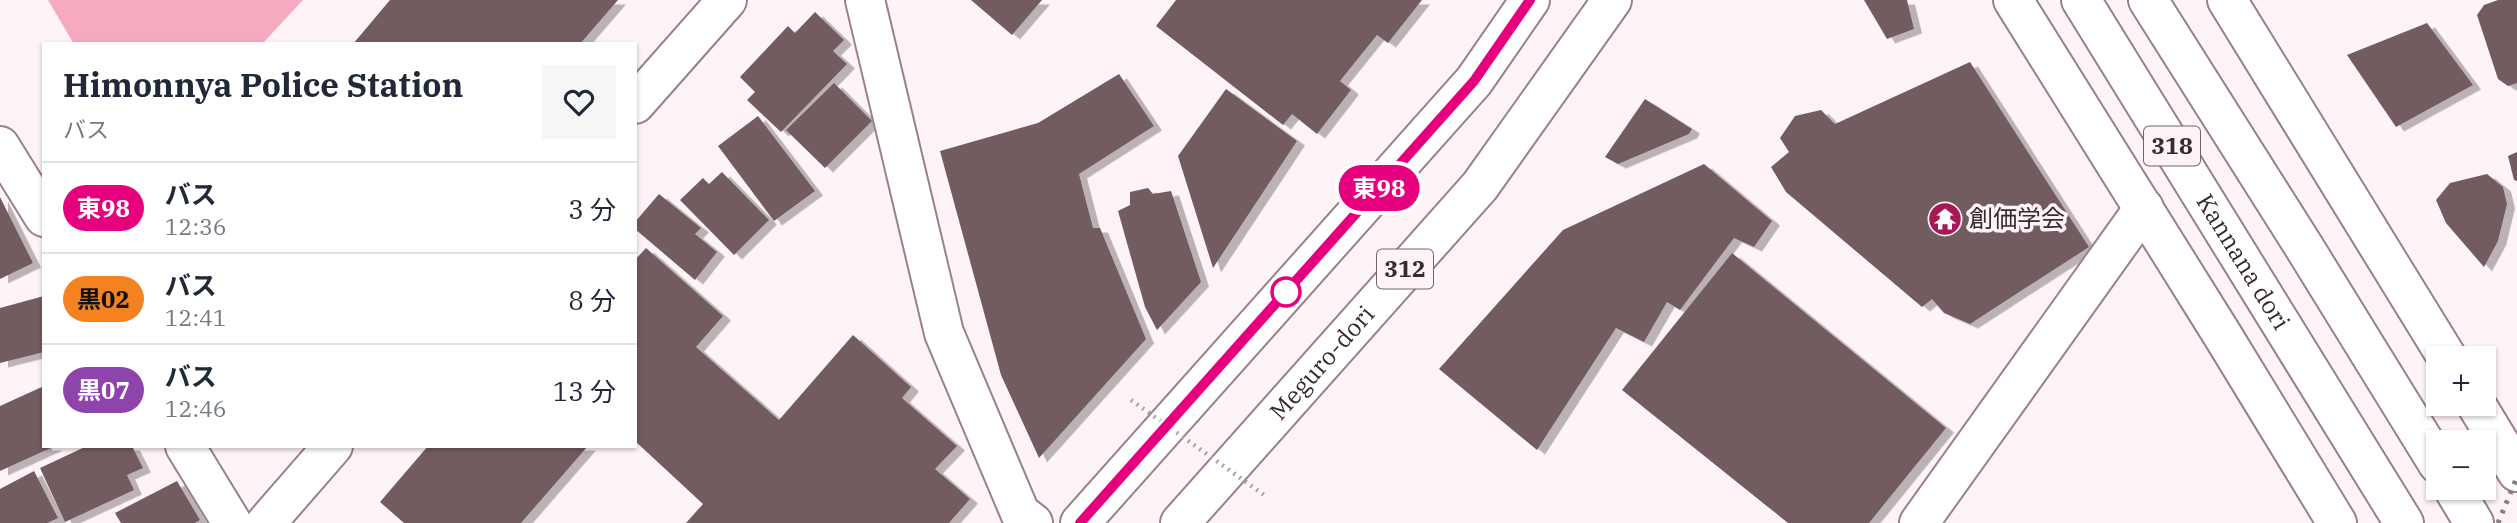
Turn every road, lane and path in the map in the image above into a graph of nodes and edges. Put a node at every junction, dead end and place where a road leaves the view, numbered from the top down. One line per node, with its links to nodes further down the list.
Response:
1 (727, 0): 9 (main road)
2 (865, 0): 24 (main road)
3 (1530, 0): 25 (main road)
4 (1612, 0): 26 (main road, Meguro-dori / 312)
5 (2013, 0): 11 (main road)
6 (2081, 0): 29 (main road, Kannana dori / 318)
7 (2148, 0): 16 (main road, 318)
8 (2227, 0): 13 (main road)
9 (637, 102)
10 (0, 146): 12 (main road)
11 (2144, 208): 27 (main road); 28 (main road)
12 (42, 214)
13 (2440, 346)
14 (1131, 400): 20 (path, bridge)
15 (2483, 416): 19 (main road)
16 (2426, 445)
17 (186, 448): 22 (main road)
18 (331, 448): 23 (main road)
19 (2517, 472)
20 (1267, 497)
21 (2460, 500): 30 (main road)
22 (232, 523)
23 (266, 523)
24 (1033, 523)
25 (1080, 523)
26 (1180, 523)
27 (1919, 523)
28 (2337, 523)
29 (2404, 523)
30 (2474, 523)

